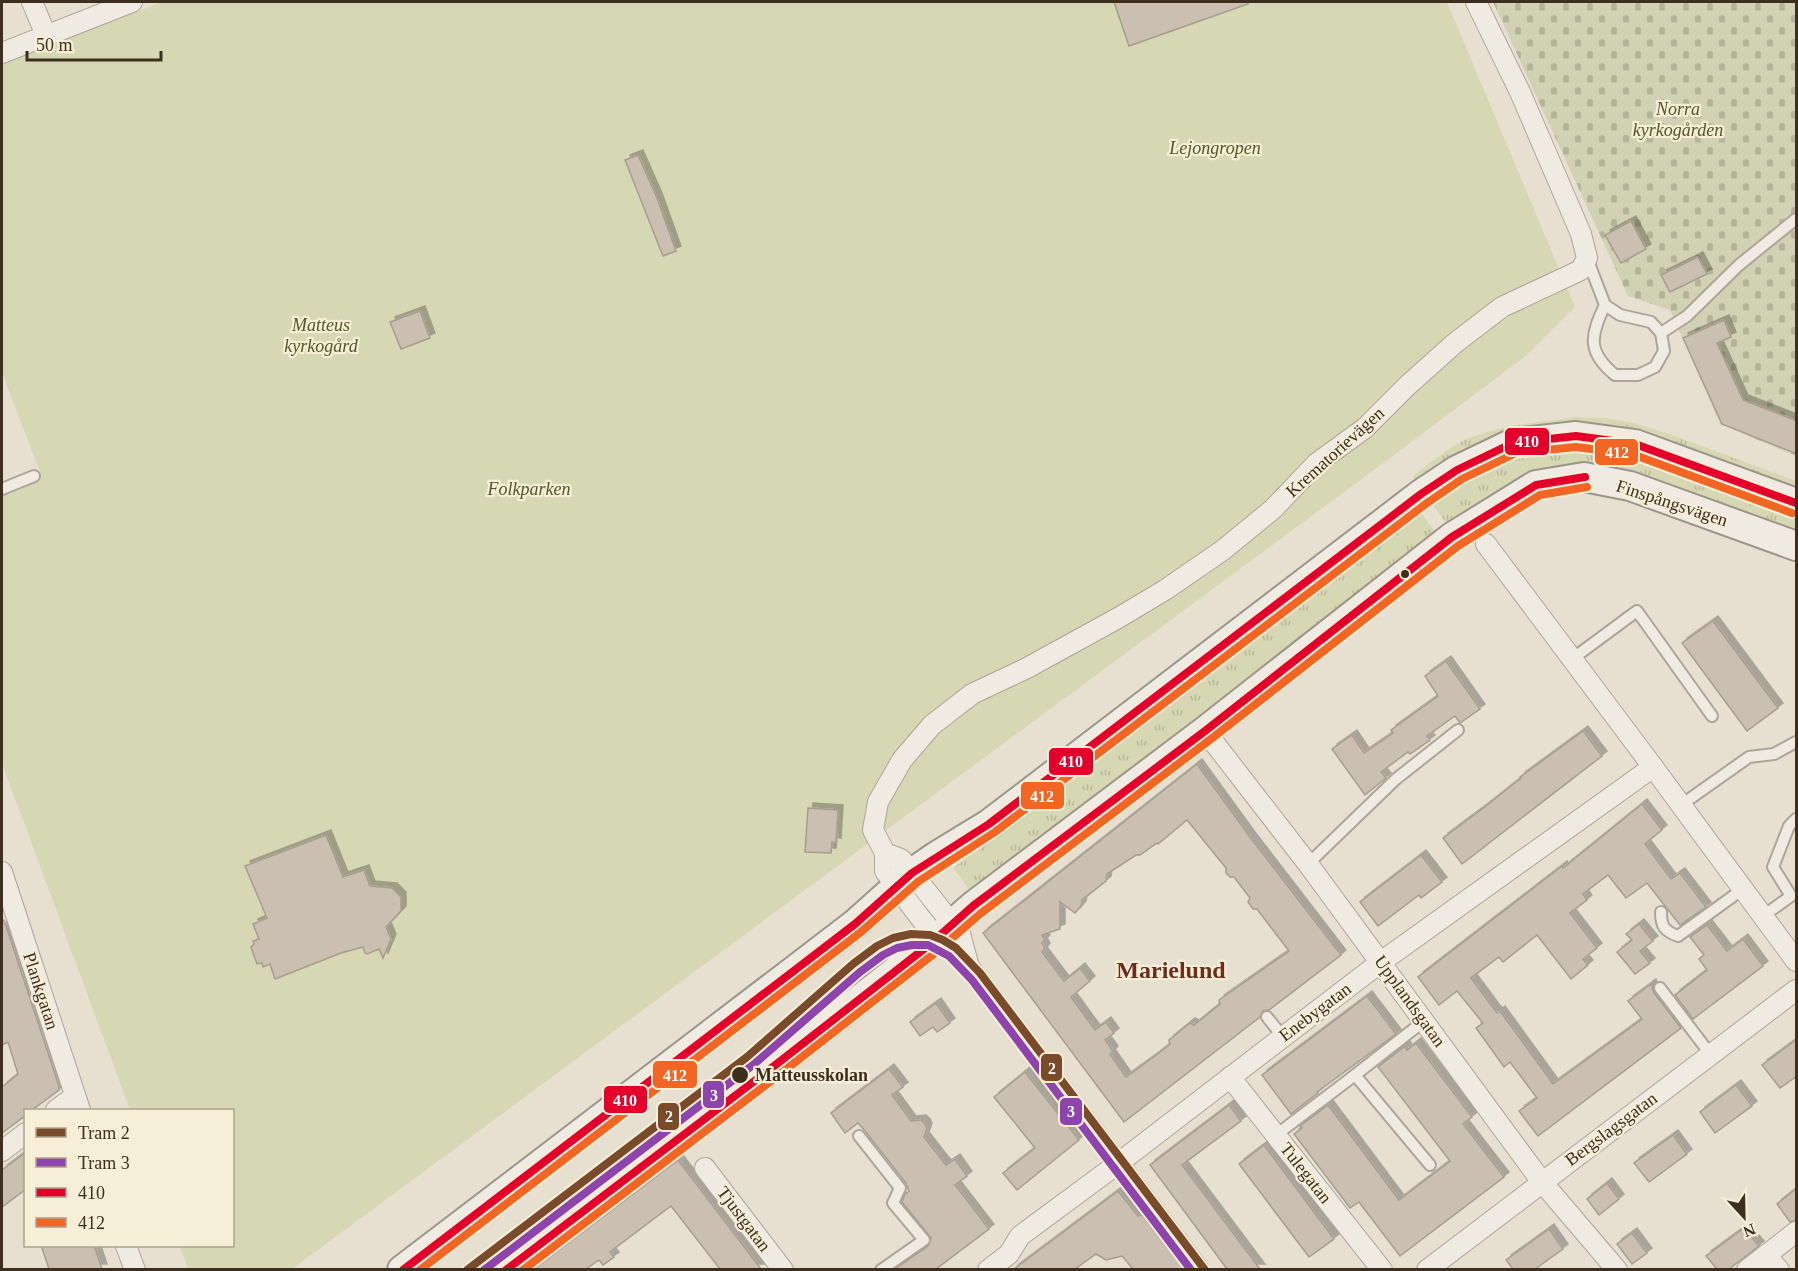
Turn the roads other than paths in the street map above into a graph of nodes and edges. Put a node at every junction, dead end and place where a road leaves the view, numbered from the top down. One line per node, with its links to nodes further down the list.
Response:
1 (32, 2): 4 (street)
2 (132, 2): 4 (street)
3 (1476, 2): 7 (street)
4 (46, 35): 5 (street)
5 (2, 53)
6 (1797, 219): 9 (lane)
7 (1587, 258): 8 (lane); 25 (street, Krematorievägen)
8 (1605, 305): 9 (lane); 9 (lane)
9 (1660, 333)
10 (34, 476): 11 (lane)
11 (2, 489)
12 (1797, 503): 25 (main road)
13 (1486, 544): 15 (street)
14 (1797, 546): 18 (main road, Finspångsvägen)
15 (1572, 659): 16 (lane); 20 (street)
16 (1712, 716)
17 (1458, 730): 23 (lane)
18 (1205, 731): 23 (street, Upplandsgatan); 29 (main road, Finspångsvägen)
19 (1797, 742): 21 (lane)
20 (1653, 767): 21 (street); 31 (street, Enebygatan)
21 (1681, 805): 26 (street)
22 (1797, 819): 28 (lane)
23 (1308, 864): 31 (street, Upplandsgatan)
24 (2, 872): 40 (street, Plankgatan)
25 (909, 886): 29 (street, Krematorievägen); 54 (main road)
26 (1743, 889): 27 (lane); 28 (street)
27 (1661, 912)
28 (1763, 916): 30 (street)
29 (945, 930): 46 (street, Krematorievägen); 55 (main road, Finspångsvägen)
30 (1797, 961)
31 (1382, 962): 35 (street, Upplandsgatan); 36 (street, Enebygatan)
32 (1660, 988): 37 (lane)
33 (1797, 990): 37 (street, Bergslagsgatan)
34 (1267, 1017): 36 (lane)
35 (1424, 1021): 38 (lane); 49 (street, Upplandsgatan)
36 (1283, 1037): 39 (street, Enebygatan)
37 (1711, 1055): 49 (street, Bergslagsgatan)
38 (1355, 1075): 43 (lane); 47 (lane)
39 (1230, 1077): 43 (street, Tulegatan); 46 (street, Enebygatan)
40 (78, 1103): 41 (street)
41 (59, 1109)
42 (24, 1134): 45 (street)
43 (1276, 1135): 60 (street, Tulegatan)
44 (859, 1136): 57 (lane)
45 (2, 1151)
46 (1119, 1163): 58 (street, Enebygatan); 59 (street, Krematorievägen)
47 (1430, 1165)
48 (705, 1168): 56 (street, Tjustgatan)
49 (1542, 1182): 61 (street, Bergslagsgatan); 62 (street, Upplandsgatan)
50 (1797, 1232): 52 (street)
51 (127, 1247): 53 (street)
52 (1772, 1262): 63 (street)
53 (135, 1269)
54 (402, 1269)
55 (505, 1269)
56 (783, 1269)
57 (881, 1269)
58 (988, 1269)
59 (1199, 1269)
60 (1382, 1269)
61 (1427, 1269)
62 (1617, 1269)
63 (1747, 1269)

